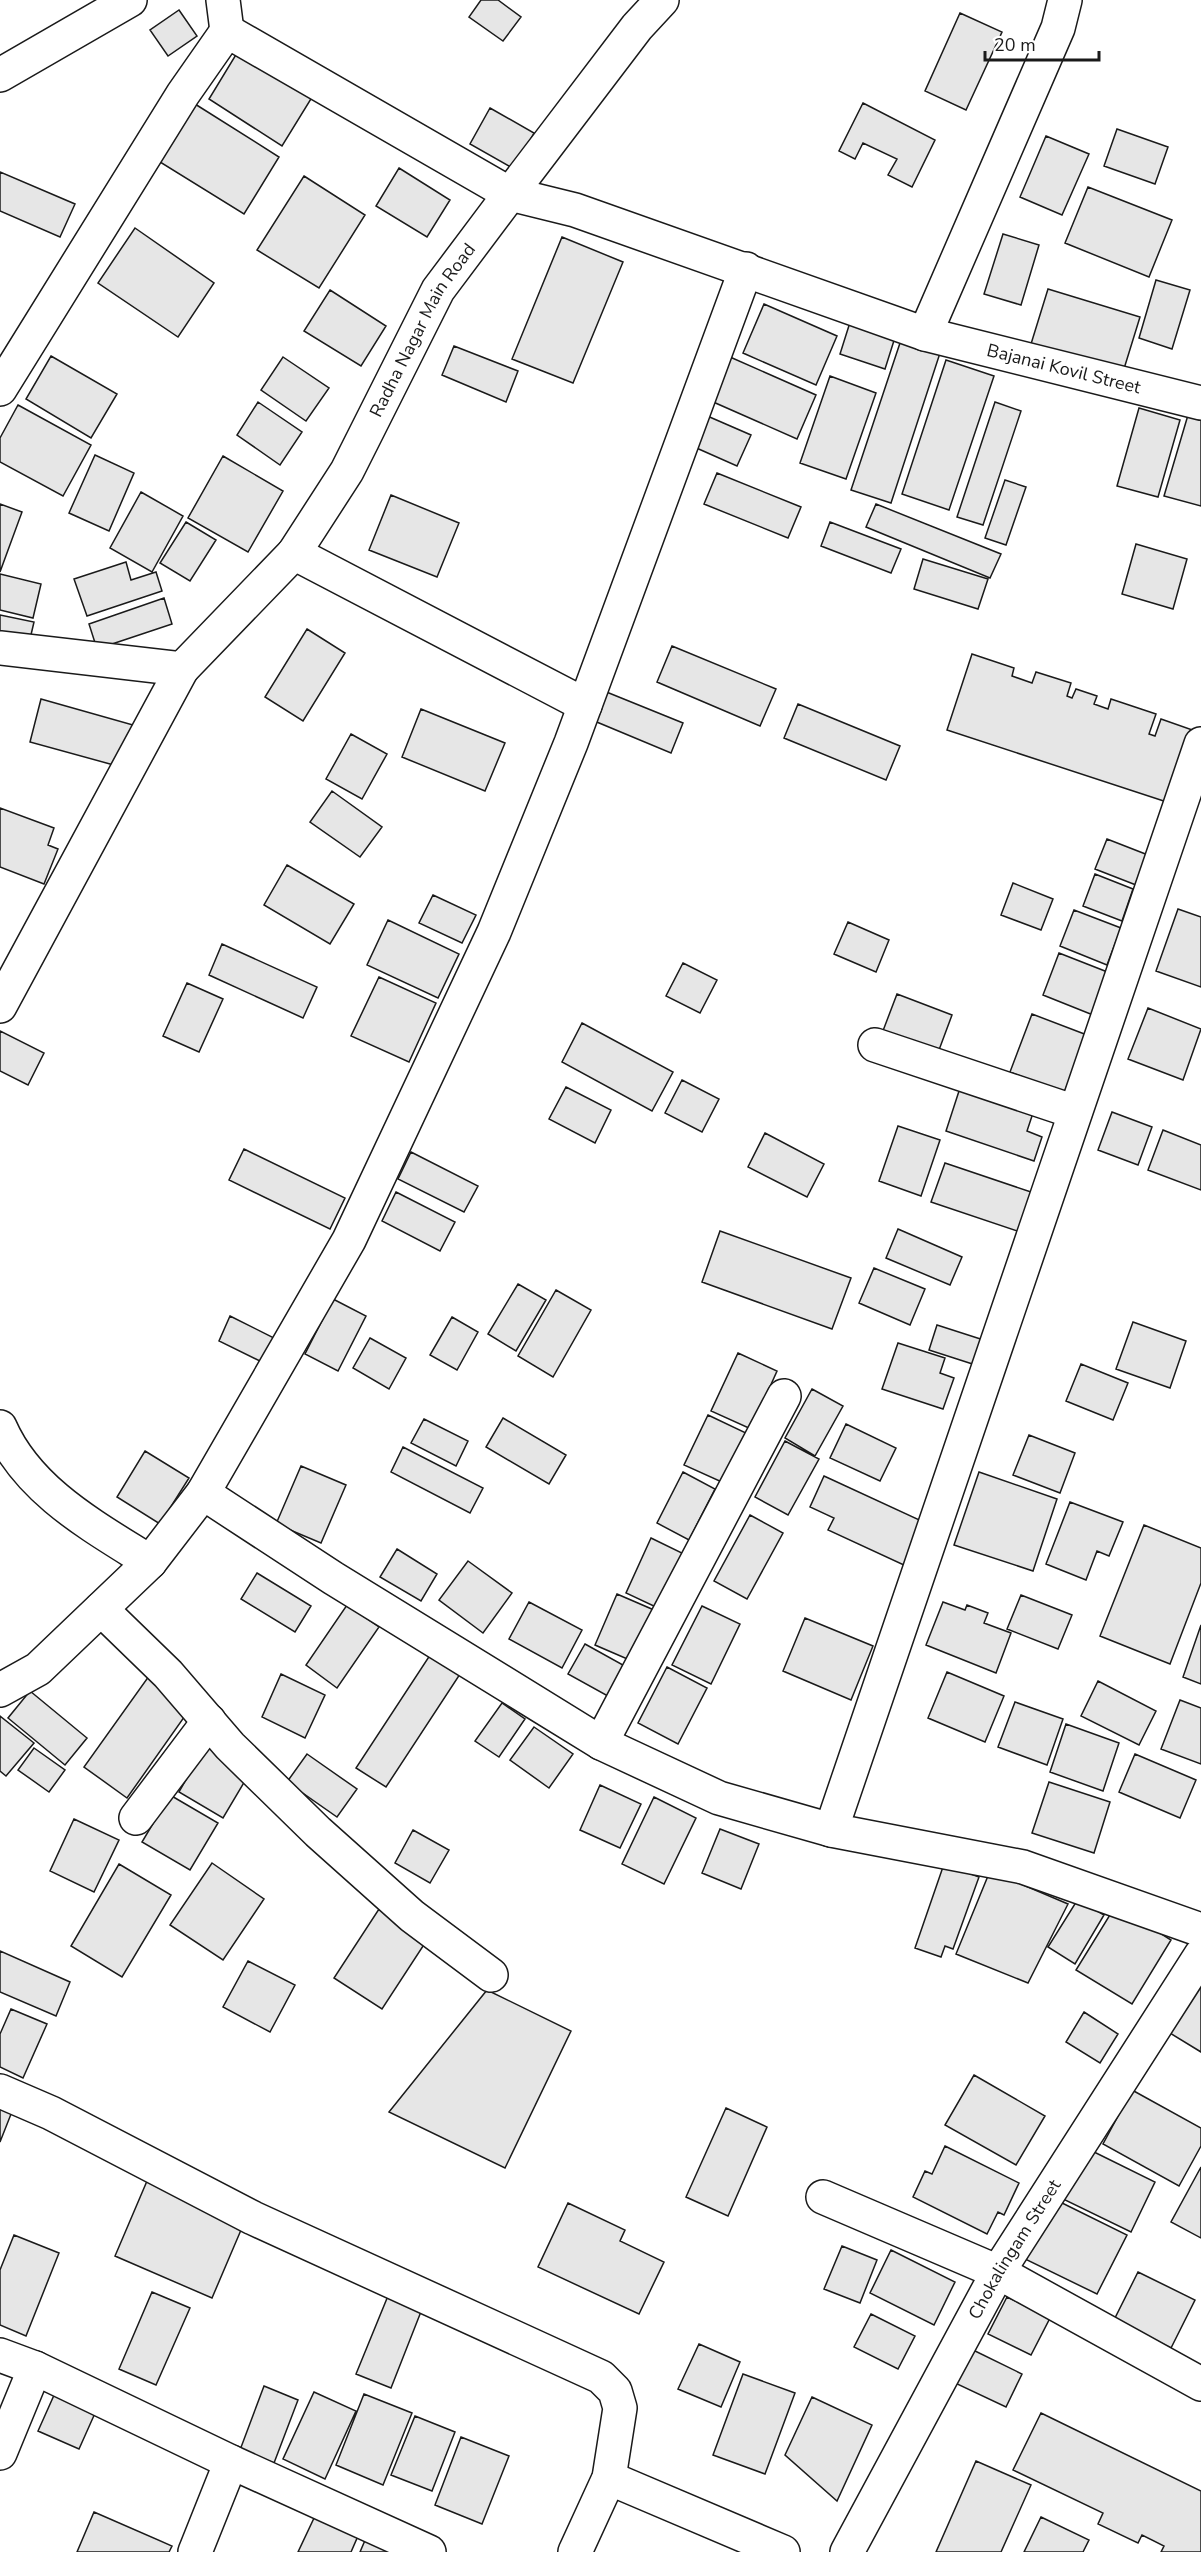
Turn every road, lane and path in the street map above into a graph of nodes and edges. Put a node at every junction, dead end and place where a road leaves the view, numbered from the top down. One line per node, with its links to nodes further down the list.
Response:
1 (130, 0): 5 (street)
2 (662, 0): 6 (street, Radha Nagar Main Road)
3 (1065, 0): 8 (street)
4 (225, 16): 6 (street); 9 (street)
5 (0, 75)
6 (510, 194): 7 (street); 11 (street, Radha Nagar Main Road)
7 (746, 269): 8 (street); 14 (street)
8 (925, 334): 10 (street, Bajanai Kovil Street)
9 (0, 389)
10 (1201, 403)
11 (294, 553): 13 (street, Radha Nagar Main Road); 14 (street)
12 (0, 648): 13 (street)
13 (182, 669): 16 (street, Radha Nagar Main Road)
14 (585, 705): 21 (street)
15 (1201, 744): 18 (street)
16 (0, 1006)
17 (875, 1045): 18 (street)
18 (1075, 1112): 28 (street)
19 (784, 1396): 26 (street)
20 (0, 1427): 22 (street)
21 (203, 1493): 22 (street); 26 (street)
22 (150, 1562): 23 (street)
23 (101, 1609): 24 (street); 25 (street)
24 (0, 1690)
25 (209, 1722): 27 (street); 31 (street)
26 (601, 1743): 28 (street)
27 (136, 1818)
28 (831, 1830): 29 (street)
29 (1201, 1930)
30 (1201, 1955): 34 (street, Chokalingam Street)
31 (491, 1975)
32 (0, 2091): 40 (street)
33 (823, 2197): 34 (street)
34 (998, 2272): 37 (street); 45 (street, Chokalingam Street)
35 (0, 2355): 36 (street)
36 (35, 2368): 38 (street); 39 (street)
37 (1197, 2373)
38 (0, 2453)
39 (231, 2462): 41 (street); 42 (street)
40 (609, 2478): 43 (street); 44 (street)
41 (195, 2552)
42 (429, 2552)
43 (575, 2552)
44 (783, 2552)
45 (847, 2552)

